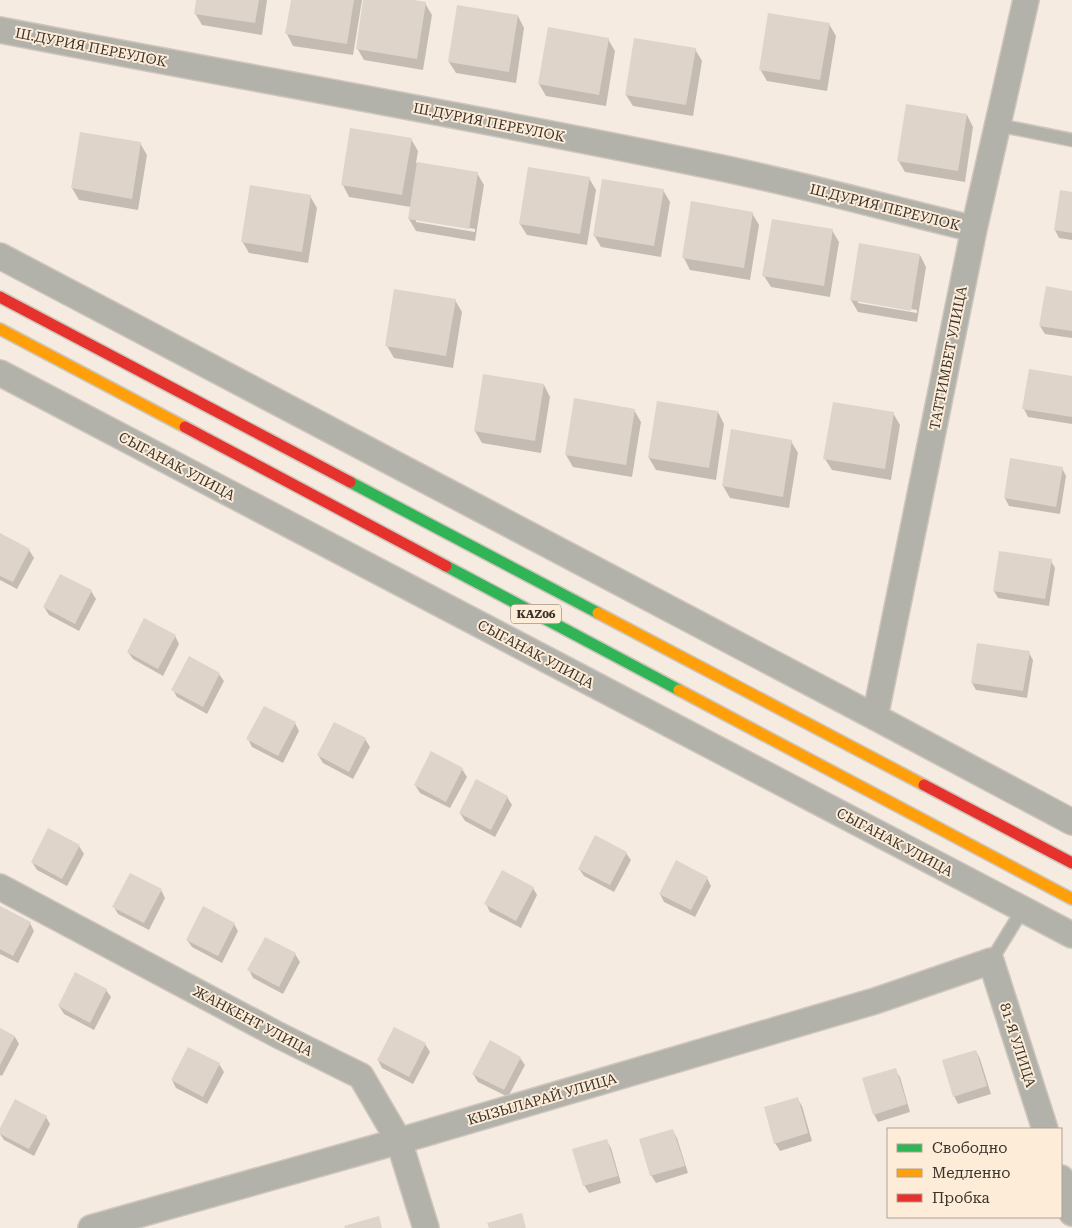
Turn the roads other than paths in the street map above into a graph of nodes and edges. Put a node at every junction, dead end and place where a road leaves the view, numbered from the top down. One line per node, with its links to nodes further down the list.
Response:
1 (1026, 0): 3 (street, ТАТТИМБЕТ УЛИЦА)
2 (0, 30): 5 (street, Ш.ДУРИЯ ПЕРЕУЛОК)
3 (998, 125): 4 (lane); 5 (street, ТАТТИМБЕТ УЛИЦА)
4 (1072, 140)
5 (974, 229): 10 (street, ТАТТИМБЕТ УЛИЦА)
6 (0, 256): 10 (street)
7 (0, 297): 12 (highway, KАZ06)
8 (0, 329): 14 (highway, KАZ06)
9 (0, 373): 15 (street, СЫГАНАК УЛИЦА)
10 (875, 717): 11 (street)
11 (1072, 822)
12 (1072, 863)
13 (0, 887): 19 (street, ЖАНКЕНТ УЛИЦА)
14 (1072, 899)
15 (1023, 909): 16 (street, СЫГАНАК УЛИЦА); 17 (lane)
16 (1072, 935)
17 (991, 961): 18 (street, 81-Я УЛИЦА); 19 (street, КЫЗЫЛАРАЙ УЛИЦА)
18 (1045, 1128)
19 (399, 1141): 22 (street, КЫЗЫЛАРАЙ УЛИЦА); 23 (street, ЖАНКЕНТ УЛИЦА)
20 (1062, 1181): 21 (street)
21 (1072, 1213)
22 (91, 1228)
23 (426, 1228)

